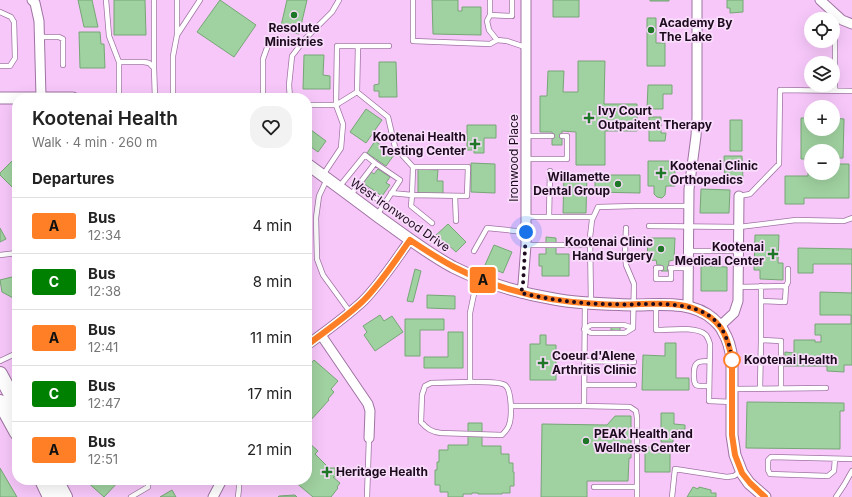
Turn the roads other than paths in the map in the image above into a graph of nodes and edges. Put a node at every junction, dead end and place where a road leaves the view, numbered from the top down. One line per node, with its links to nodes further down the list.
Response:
1 (32, 0): 19 (street)
2 (106, 0): 25 (lane)
3 (154, 0): 28 (lane)
4 (177, 0): 18 (lane)
5 (200, 0): 18 (lane)
6 (339, 0): 38 (lane)
7 (413, 0): 20 (lane)
8 (490, 0): 15 (lane)
9 (512, 0): 15 (lane)
10 (526, 0): 24 (street, Ironwood Place)
11 (698, 0): 60 (street)
12 (820, 0): 14 (street)
13 (1, 12): 27 (lane)
14 (834, 12)
15 (490, 15): 20 (lane)
16 (840, 18): 17 (street)
17 (852, 24)
18 (177, 35): 36 (lane)
19 (40, 37): 26 (lane); 33 (street)
20 (497, 40): 24 (lane)
21 (268, 45): 37 (lane)
22 (358, 46): 23 (lane); 32 (lane); 42 (lane)
23 (389, 46)
24 (525, 47): 43 (street, Ironwood Place)
25 (119, 62): 28 (lane); 34 (lane)
26 (63, 65)
27 (0, 66)
28 (154, 68): 35 (lane)
29 (804, 90): 58 (lane)
30 (840, 90): 31 (lane)
31 (852, 90)
32 (357, 92): 42 (lane); 48 (lane)
33 (41, 93)
34 (118, 93)
35 (154, 93)
36 (173, 93)
37 (263, 93)
38 (290, 93)
39 (0, 98): 40 (street)
40 (12, 98)
41 (312, 105): 42 (lane)
42 (336, 105): 51 (lane)
43 (526, 136): 44 (lane); 46 (street, Ironwood Place)
44 (552, 136)
45 (562, 136): 46 (lane)
46 (526, 160): 62 (street, Ironwood Place)
47 (375, 162): 52 (lane); 53 (lane); 54 (lane)
48 (413, 167): 56 (lane); 57 (lane)
49 (312, 168): 51 (street, West Ironwood Drive)
50 (550, 171): 63 (lane)
51 (325, 177): 53 (street, West Ironwood Drive); 94 (lane)
52 (359, 185): 55 (lane); 59 (lane)
53 (338, 187): 55 (street, West Ironwood Drive)
54 (391, 193): 56 (lane); 59 (lane)
55 (350, 196): 61 (street, West Ironwood Drive)
56 (412, 196): 57 (lane); 67 (lane)
57 (455, 196): 66 (lane)
58 (739, 196): 70 (street)
59 (384, 204): 61 (lane)
60 (688, 206): 64 (lane); 69 (street)
61 (377, 215): 73 (street, West Ironwood Drive)
62 (526, 217): 63 (lane); 72 (street, Ironwood Place)
63 (550, 217): 64 (lane)
64 (593, 217): 75 (lane)
65 (852, 218): 70 (lane)
66 (456, 220)
67 (432, 223)
68 (649, 226): 69 (lane)
69 (688, 226): 70 (lane); 77 (street)
70 (739, 227): 78 (street)
71 (626, 228): 92 (lane)
72 (526, 232): 74 (street, Ironwood Place); 76 (lane)
73 (410, 240): 84 (street, West Ironwood Drive); 94 (street)
74 (526, 245): 75 (lane); 88 (street, Ironwood Place)
75 (590, 245): 90 (lane)
76 (474, 251)
77 (688, 251): 78 (lane); 82 (street)
78 (739, 251): 87 (street)
79 (12, 254): 80 (lane)
80 (0, 255)
81 (661, 268): 82 (lane)
82 (688, 268): 93 (street)
83 (788, 269): 86 (lane)
84 (480, 279): 88 (street, West Ironwood Drive); 107 (lane)
85 (761, 286): 86 (lane); 87 (lane); 89 (lane)
86 (786, 286): 89 (lane)
87 (738, 287): 95 (street)
88 (521, 293): 90 (street, West Ironwood Drive)
89 (761, 301): 99 (lane)
90 (588, 303): 92 (street, West Ironwood Drive); 97 (lane)
91 (656, 304): 92 (street, West Ironwood Drive); 93 (street, West Ironwood Drive); 104 (lane)
92 (633, 305): 96 (lane)
93 (688, 306): 95 (street, West Ironwood Drive)
94 (350, 312): 98 (street)
95 (720, 326): 113 (street, West Ironwood Drive)
96 (633, 328): 97 (lane); 97 (lane)
97 (584, 329): 103 (lane)
98 (321, 335): 100 (street); 121 (street)
99 (761, 340): 111 (lane); 114 (lane)
100 (312, 341)
101 (12, 355): 102 (lane)
102 (0, 361)
103 (584, 361): 105 (lane); 108 (lane)
104 (709, 361): 110 (lane); 110 (lane)
105 (634, 362)
106 (0, 374): 115 (main road)
107 (470, 382): 118 (lane); 118 (lane)
108 (584, 385): 109 (lane); 119 (lane)
109 (634, 385)
110 (709, 386): 117 (lane)
111 (781, 388): 112 (lane); 114 (lane)
112 (826, 388)
113 (732, 389): 114 (lane); 117 (street, West Ironwood Drive)
114 (760, 389)
115 (12, 397)
116 (0, 402): 120 (main road)
117 (732, 402): 125 (street, West Ironwood Drive)
118 (511, 406): 119 (lane)
119 (584, 406): 132 (lane)
120 (12, 424)
121 (369, 438): 138 (lane)
122 (834, 459): 122 (lane); 123 (lane)
123 (852, 459)
124 (852, 471): 142 (lane)
125 (741, 472): 140 (lane); 141 (street, West Ironwood Drive)
126 (44, 485): 133 (main road)
127 (59, 485): 134 (main road)
128 (148, 485): 135 (lane)
129 (219, 485): 136 (street)
130 (239, 485): 137 (lane)
131 (594, 487): 132 (lane)
132 (637, 487): 139 (lane)
133 (50, 497)
134 (65, 497)
135 (131, 497)
136 (213, 497)
137 (238, 497)
138 (367, 497)
139 (637, 497)
140 (672, 497)
141 (765, 497)
142 (836, 497)

